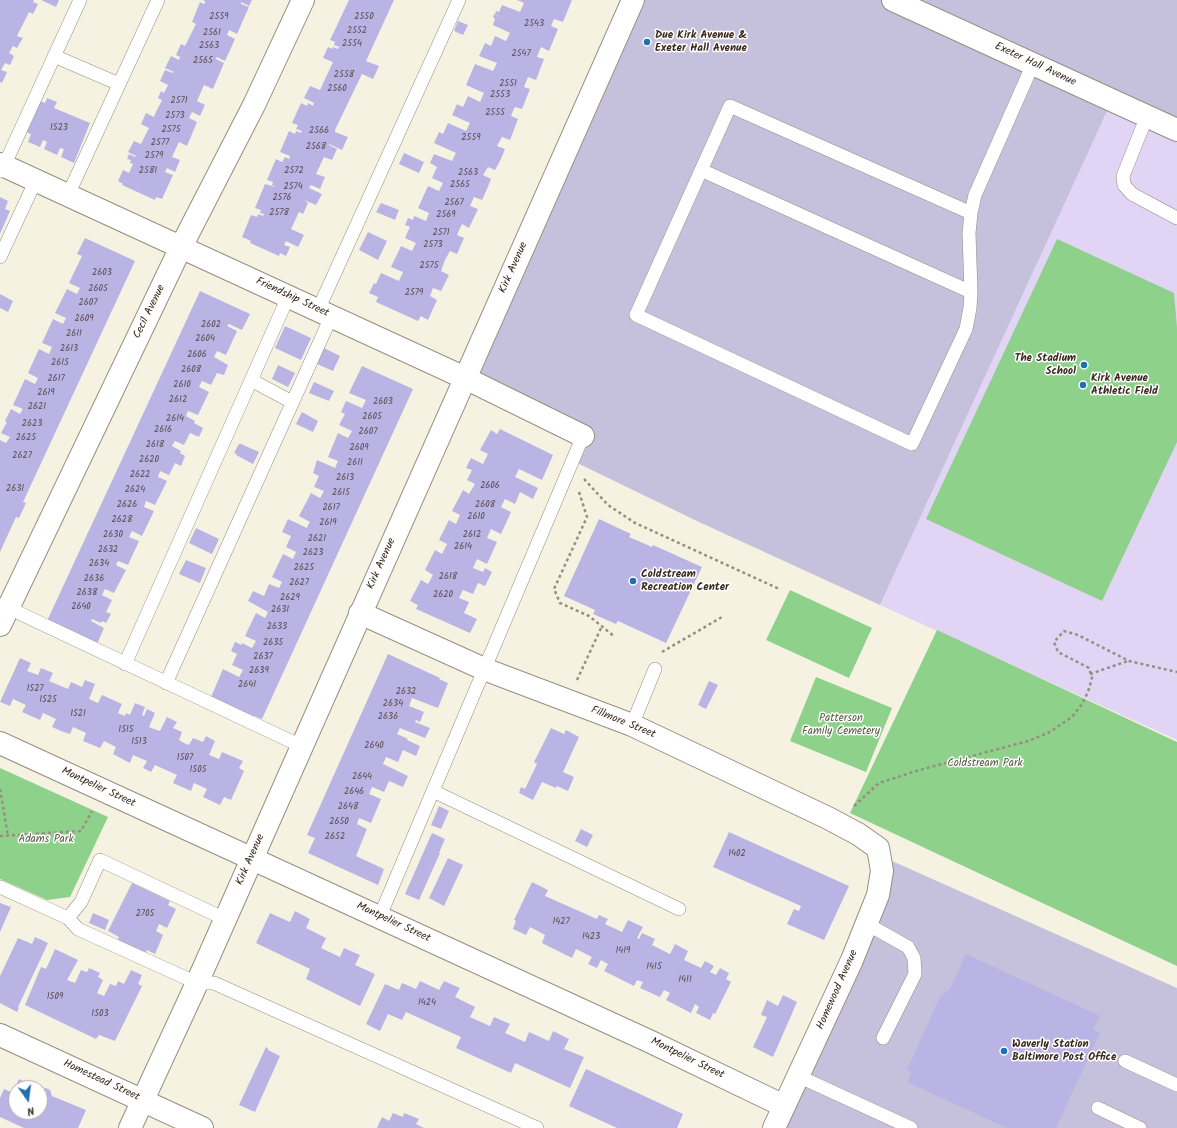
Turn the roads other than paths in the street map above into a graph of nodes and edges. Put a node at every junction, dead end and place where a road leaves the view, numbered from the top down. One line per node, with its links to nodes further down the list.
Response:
1 (80, 0): 7 (lane)
2 (158, 0): 9 (lane)
3 (303, 0): 18 (street, Cecil Avenue)
4 (459, 0): 22 (lane)
5 (633, 0): 23 (street, Kirk Avenue)
6 (893, 0): 8 (street, Exeter Hall Avenue)
7 (54, 56): 9 (lane); 12 (lane)
8 (1033, 64): 10 (street, Exeter Hall Avenue); 16 (lane)
9 (119, 84): 15 (lane)
10 (1147, 116): 11 (street, Exeter Hall Avenue); 17 (lane)
11 (1177, 130)
12 (1, 167): 14 (street, Friendship Street)
13 (701, 170): 16 (lane); 20 (lane); 20 (lane)
14 (36, 180): 15 (street, Friendship Street); 19 (lane)
15 (68, 195): 18 (street, Friendship Street)
16 (971, 213): 20 (lane)
17 (1177, 218)
18 (181, 247): 21 (street, Friendship Street); 27 (street, Cecil Avenue)
19 (0, 258)
20 (971, 292)
21 (288, 297): 22 (street, Friendship Street); 24 (lane)
22 (324, 313): 23 (street, Friendship Street); 25 (lane)
23 (465, 378): 26 (street, Friendship Street); 28 (street, Kirk Avenue)
24 (251, 380): 25 (lane); 29 (lane)
25 (292, 402): 32 (lane)
26 (583, 436): 30 (lane)
27 (3, 613): 29 (lane)
28 (360, 613): 30 (street, Fillmore Street); 35 (street, Kirk Avenue)
29 (125, 664): 32 (lane)
30 (484, 669): 33 (street, Fillmore Street); 36 (lane)
31 (655, 669): 33 (lane)
32 (166, 683): 35 (lane)
33 (632, 725): 37 (street, Fillmore Street)
34 (0, 743): 38 (street, Montpelier Street)
35 (301, 746): 38 (street, Kirk Avenue)
36 (433, 791): 40 (lane); 41 (lane)
37 (878, 848): 44 (street, Homewood Avenue)
38 (251, 859): 41 (street, Montpelier Street); 43 (street, Kirk Avenue)
39 (0, 887): 42 (lane)
40 (679, 909)
41 (380, 916): 52 (street, Montpelier Street)
42 (68, 918): 43 (lane); 45 (lane)
43 (225, 919): 45 (street, Kirk Avenue)
44 (867, 924): 47 (lane); 49 (street, Homewood Avenue)
45 (198, 983): 51 (street, Kirk Avenue); 56 (lane)
46 (0, 1035): 51 (street, Homestead Street)
47 (883, 1038)
48 (1125, 1061): 50 (lane)
49 (798, 1076): 52 (street, Homewood Avenue); 58 (lane)
50 (1177, 1085)
51 (143, 1101): 54 (street, Kirk Avenue); 55 (street, Homestead Street)
52 (784, 1106): 57 (street, Homewood Avenue)
53 (1098, 1108): 59 (lane)
54 (130, 1128)
55 (202, 1128)
56 (537, 1128)
57 (774, 1128)
58 (911, 1128)
59 (1140, 1128)

